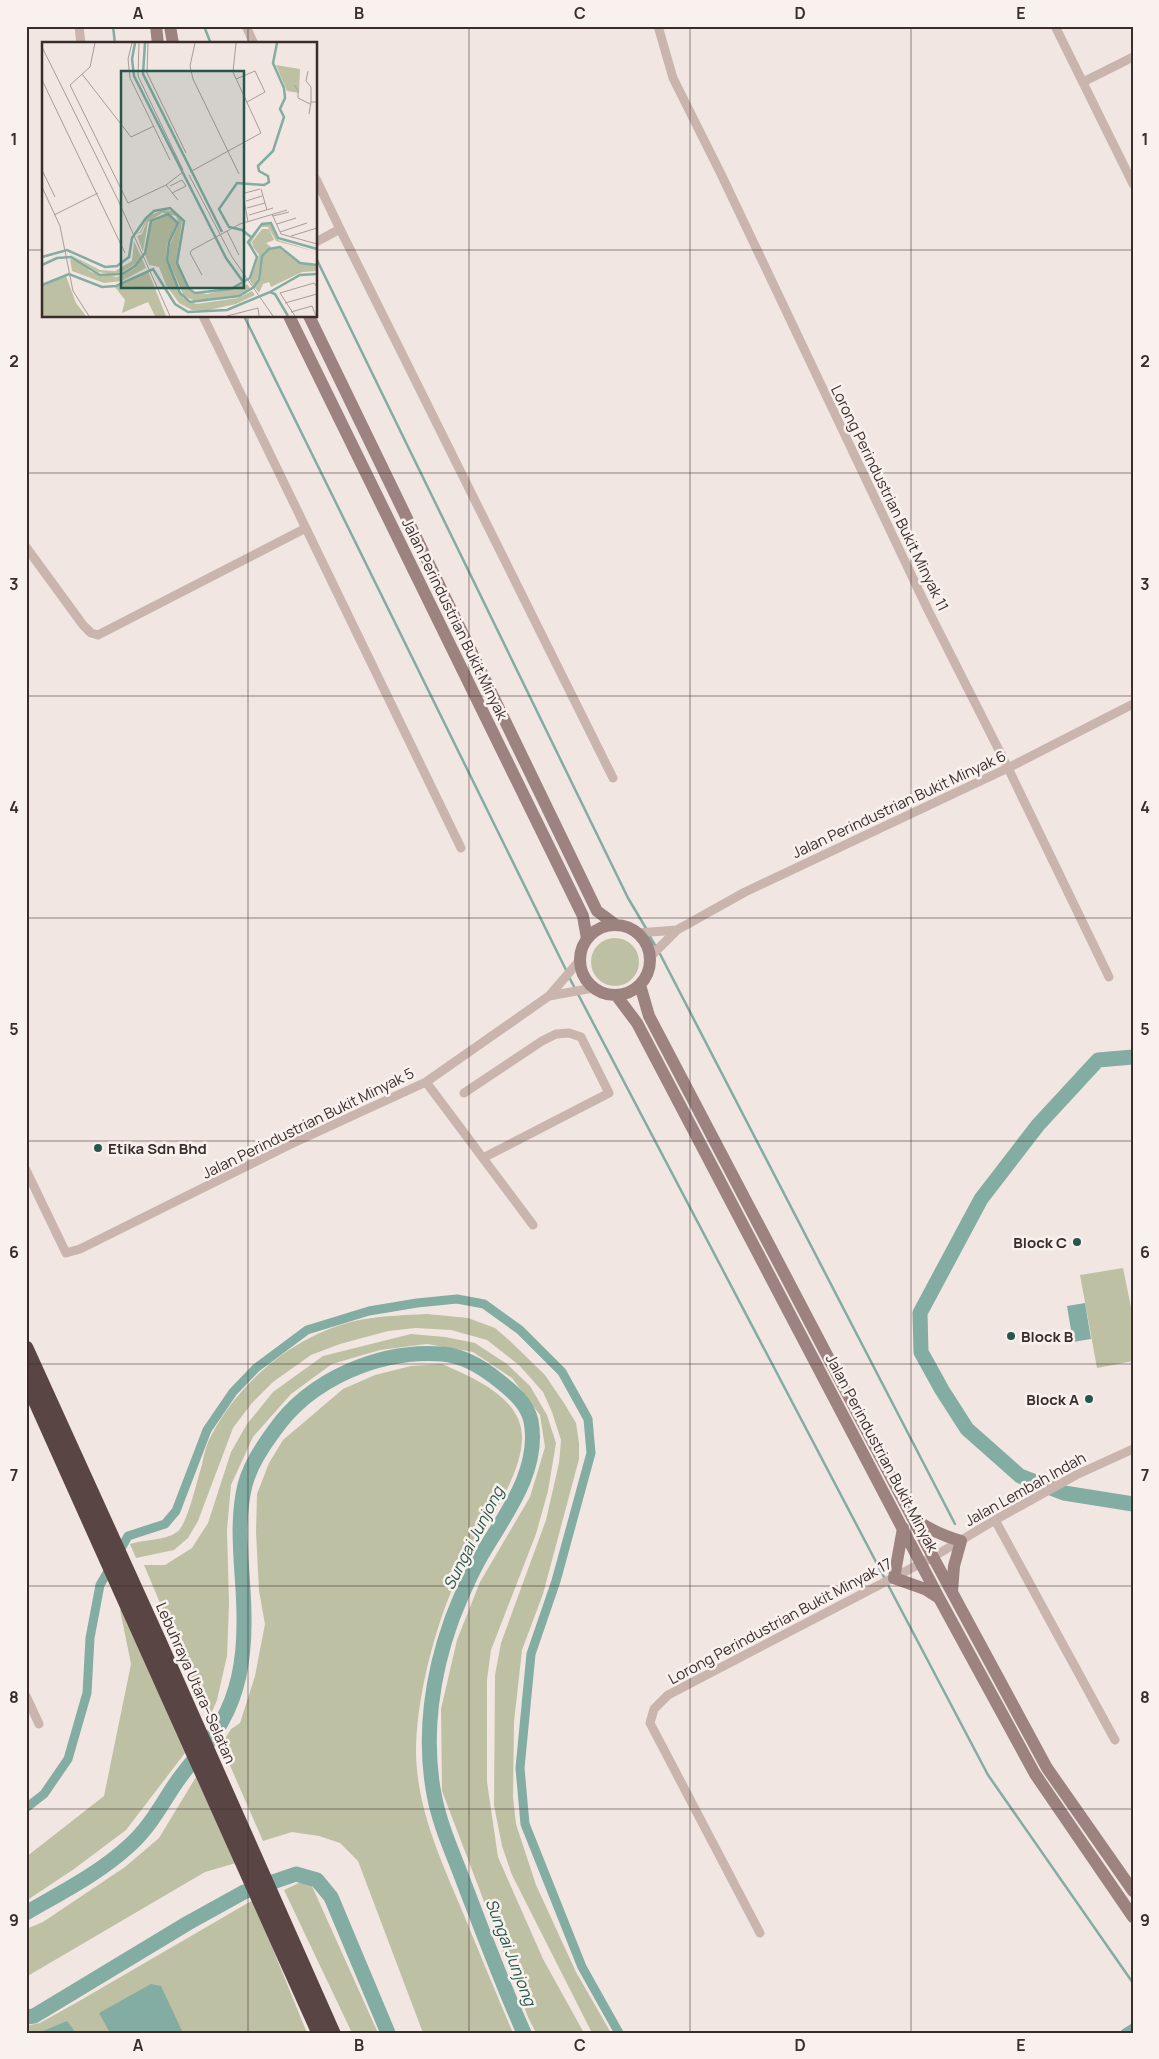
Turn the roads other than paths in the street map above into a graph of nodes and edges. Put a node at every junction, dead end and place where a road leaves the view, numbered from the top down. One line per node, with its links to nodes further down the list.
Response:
1 (79, 26): 7 (street)
2 (156, 26): 8 (main road)
3 (170, 26): 9 (main road)
4 (246, 26): 10 (street)
5 (658, 26): 23 (street, Lorong Perindustrian Bukit Minyak 11)
6 (1054, 26): 12 (street)
7 (81, 42)
8 (158, 42)
9 (173, 42)
10 (253, 42)
11 (1133, 57): 12 (street)
12 (1083, 82): 14 (street)
13 (318, 183): 15 (street)
14 (1133, 184)
15 (340, 229): 16 (street); 24 (street)
16 (318, 241)
17 (204, 318): 20 (street)
18 (290, 318): 29 (main road, Jalan Perindustrian Bukit Minyak)
19 (310, 318): 26 (main road, Jalan Perindustrian Bukit Minyak)
20 (306, 528): 21 (street); 25 (street)
21 (26, 547)
22 (1133, 704): 23 (street, Jalan Perindustrian Bukit Minyak 6)
23 (1008, 768): 27 (street, Jalan Perindustrian Bukit Minyak 6); 32 (street, Lorong Perindustrian Bukit Minyak 11)
24 (613, 778)
25 (461, 848)
26 (616, 926): 28 (main road); 29 (main road)
27 (677, 930): 28 (street); 30 (street)
28 (641, 932): 30 (main road)
29 (588, 939): 31 (main road)
30 (653, 954): 33 (main road)
31 (576, 963): 34 (main road); 36 (street)
32 (1110, 977)
33 (640, 985): 35 (main road); 46 (main road, Jalan Perindustrian Bukit Minyak)
34 (588, 989): 35 (main road); 36 (street)
35 (616, 995): 48 (main road, Jalan Perindustrian Bukit Minyak)
36 (549, 996): 37 (street, Jalan Perindustrian Bukit Minyak 5)
37 (426, 1082): 39 (street); 40 (street, Jalan Perindustrian Bukit Minyak 5)
38 (464, 1093): 39 (street)
39 (483, 1158): 41 (street)
40 (26, 1170)
41 (533, 1225)
42 (26, 1348): 45 (highway, Lebuhraya Utara–Selatan)
43 (26, 1380): 45 (highway, Lebuhraya Utara–Selatan)
44 (1133, 1449): 47 (street, Jalan Lembah Indah)
45 (90, 1505): 58 (highway, Lebuhraya Utara–Selatan)
46 (914, 1518): 49 (main road); 50 (main road, Jalan Perindustrian Bukit Minyak)
47 (995, 1520): 49 (street, Jalan Lembah Indah); 56 (street)
48 (903, 1528): 50 (main road, Jalan Perindustrian Bukit Minyak); 51 (main road)
49 (961, 1541): 50 (street, Jalan Lembah Indah); 52 (main road)
50 (927, 1560): 51 (street, Lorong Perindustrian Bukit Minyak 17); 52 (main road, Jalan Perindustrian Bukit Minyak); 53 (main road, Jalan Perindustrian Bukit Minyak)
51 (889, 1580): 53 (main road); 60 (street, Lorong Perindustrian Bukit Minyak 17)
52 (952, 1592): 57 (main road, Jalan Perindustrian Bukit Minyak)
53 (939, 1598): 59 (main road, Jalan Perindustrian Bukit Minyak)
54 (26, 1696): 55 (street)
55 (38, 1724)
56 (1115, 1740)
57 (1133, 1891)
58 (271, 1910): 61 (highway, Lebuhraya Utara–Selatan); 62 (highway, Lebuhraya Utara–Selatan)
59 (1133, 1917)
60 (760, 1933)
61 (319, 2033)
62 (333, 2033)

